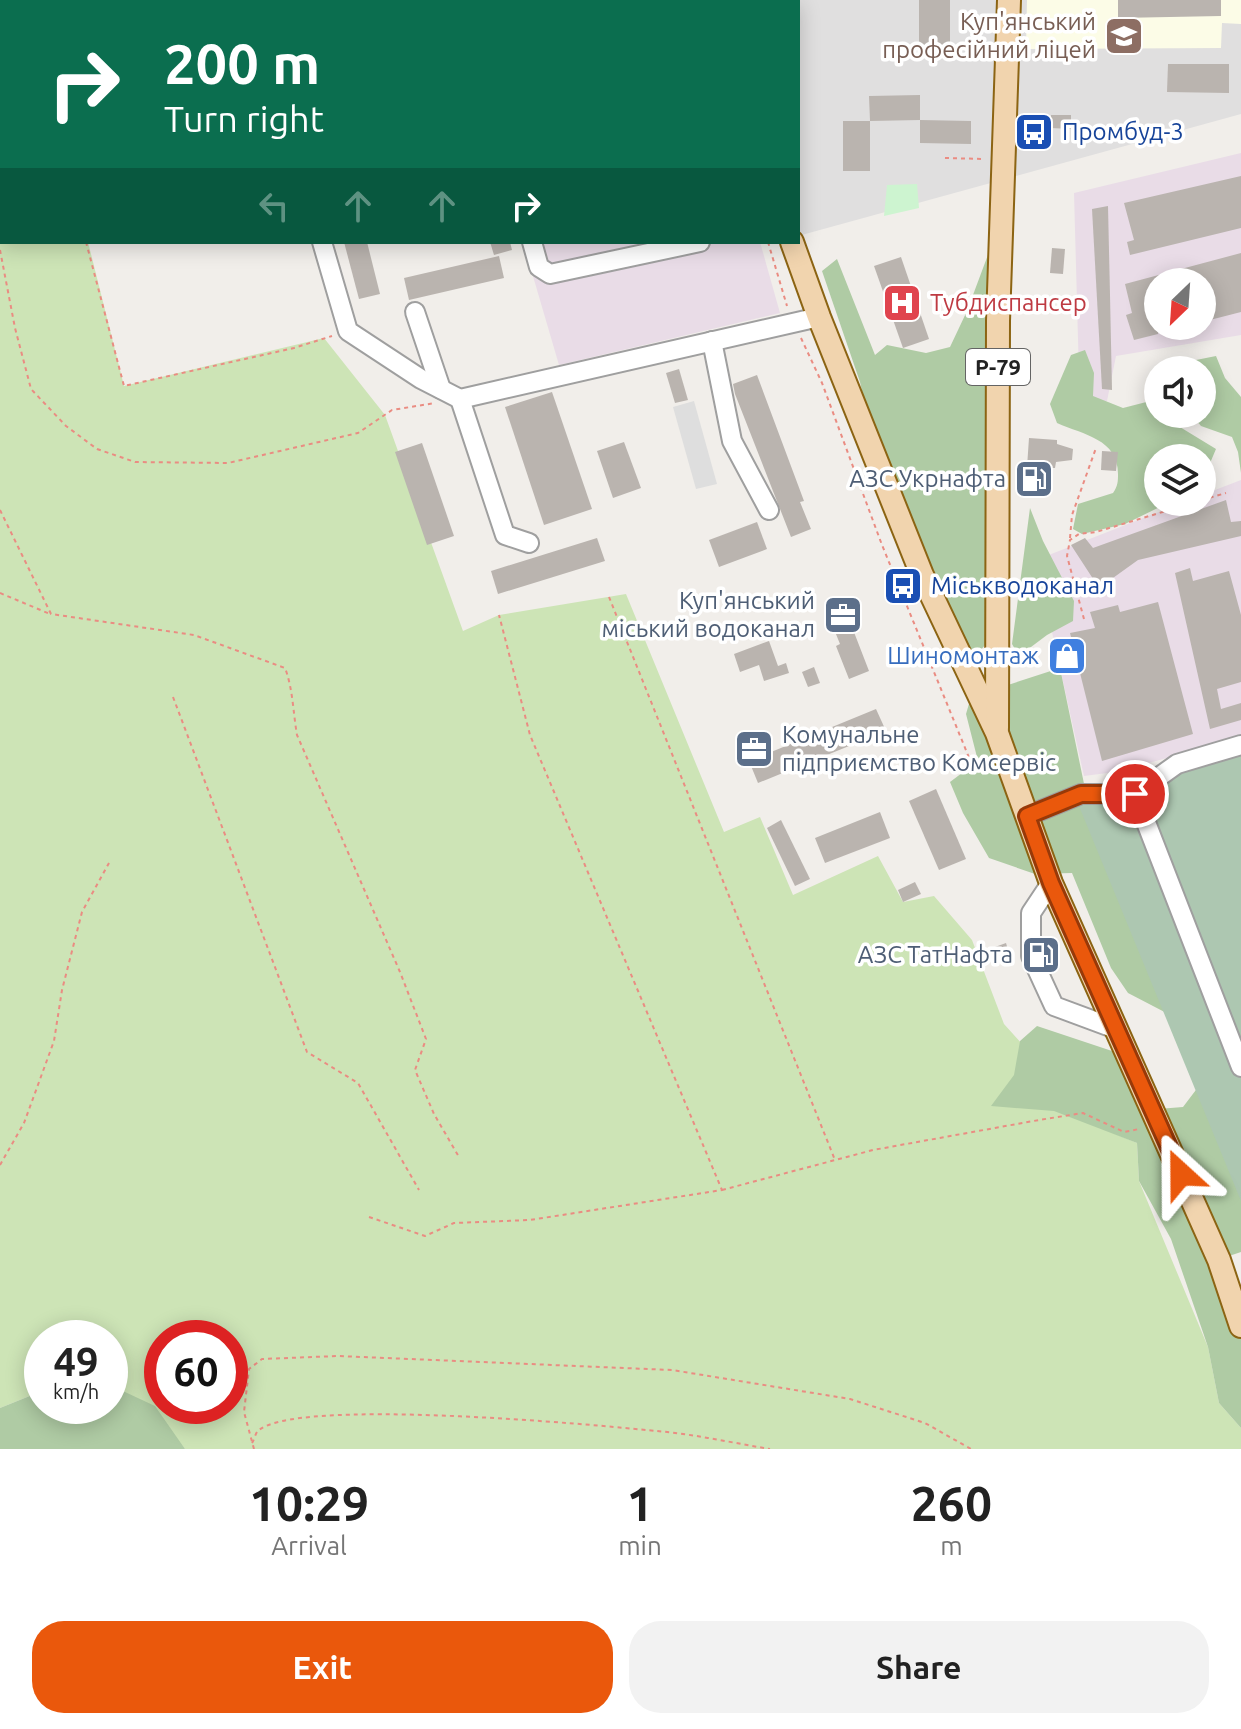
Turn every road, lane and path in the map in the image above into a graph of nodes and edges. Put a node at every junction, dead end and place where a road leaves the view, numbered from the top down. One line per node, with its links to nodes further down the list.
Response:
1 (1009, 0): 30 (main road, Р-79)
2 (87, 244): 12 (path)
3 (323, 244): 12 (lane)
4 (533, 244): 5 (lane)
5 (691, 244)
6 (769, 244): 11 (path)
7 (793, 244): 10 (main road, Р-79)
8 (0, 250): 15 (path)
9 (415, 312): 14 (lane)
10 (819, 317): 11 (lane); 30 (main road, Р-79)
11 (794, 322): 13 (lane); 32 (path)
12 (348, 331): 14 (lane)
13 (712, 341): 15 (lane); 20 (lane)
14 (441, 389): 15 (lane)
15 (460, 399): 22 (lane)
16 (1096, 448): 23 (path)
17 (1226, 493): 18 (path)
18 (1216, 496)
19 (0, 510): 26 (path)
20 (769, 510)
21 (1149, 516): 23 (path)
22 (529, 543)
23 (1068, 551): 28 (path)
24 (0, 593): 26 (path)
25 (609, 597): 41 (path)
26 (51, 614): 40 (path)
27 (499, 615): 44 (path)
28 (1084, 619)
29 (173, 697): 43 (path)
30 (997, 733): 34 (main road, Р-79)
31 (1241, 745): 33 (lane)
32 (970, 760)
33 (1135, 794): 34 (lane); 38 (lane)
34 (1027, 816): 36 (main road, Р-79)
35 (109, 863): 42 (path)
36 (1051, 883): 37 (main road, Р-79); 37 (lane)
37 (1116, 1029): 39 (main road, Р-79)
38 (1241, 1067)
39 (1155, 1116): 41 (path); 46 (main road, Р-79)
40 (459, 1157)
41 (835, 1160): 44 (path)
42 (0, 1165)
43 (419, 1190)
44 (722, 1190): 45 (path)
45 (369, 1217)
46 (1241, 1326)
47 (252, 1443): 48 (path); 49 (path); 50 (path)
48 (254, 1449)
49 (770, 1449)
50 (971, 1449)

